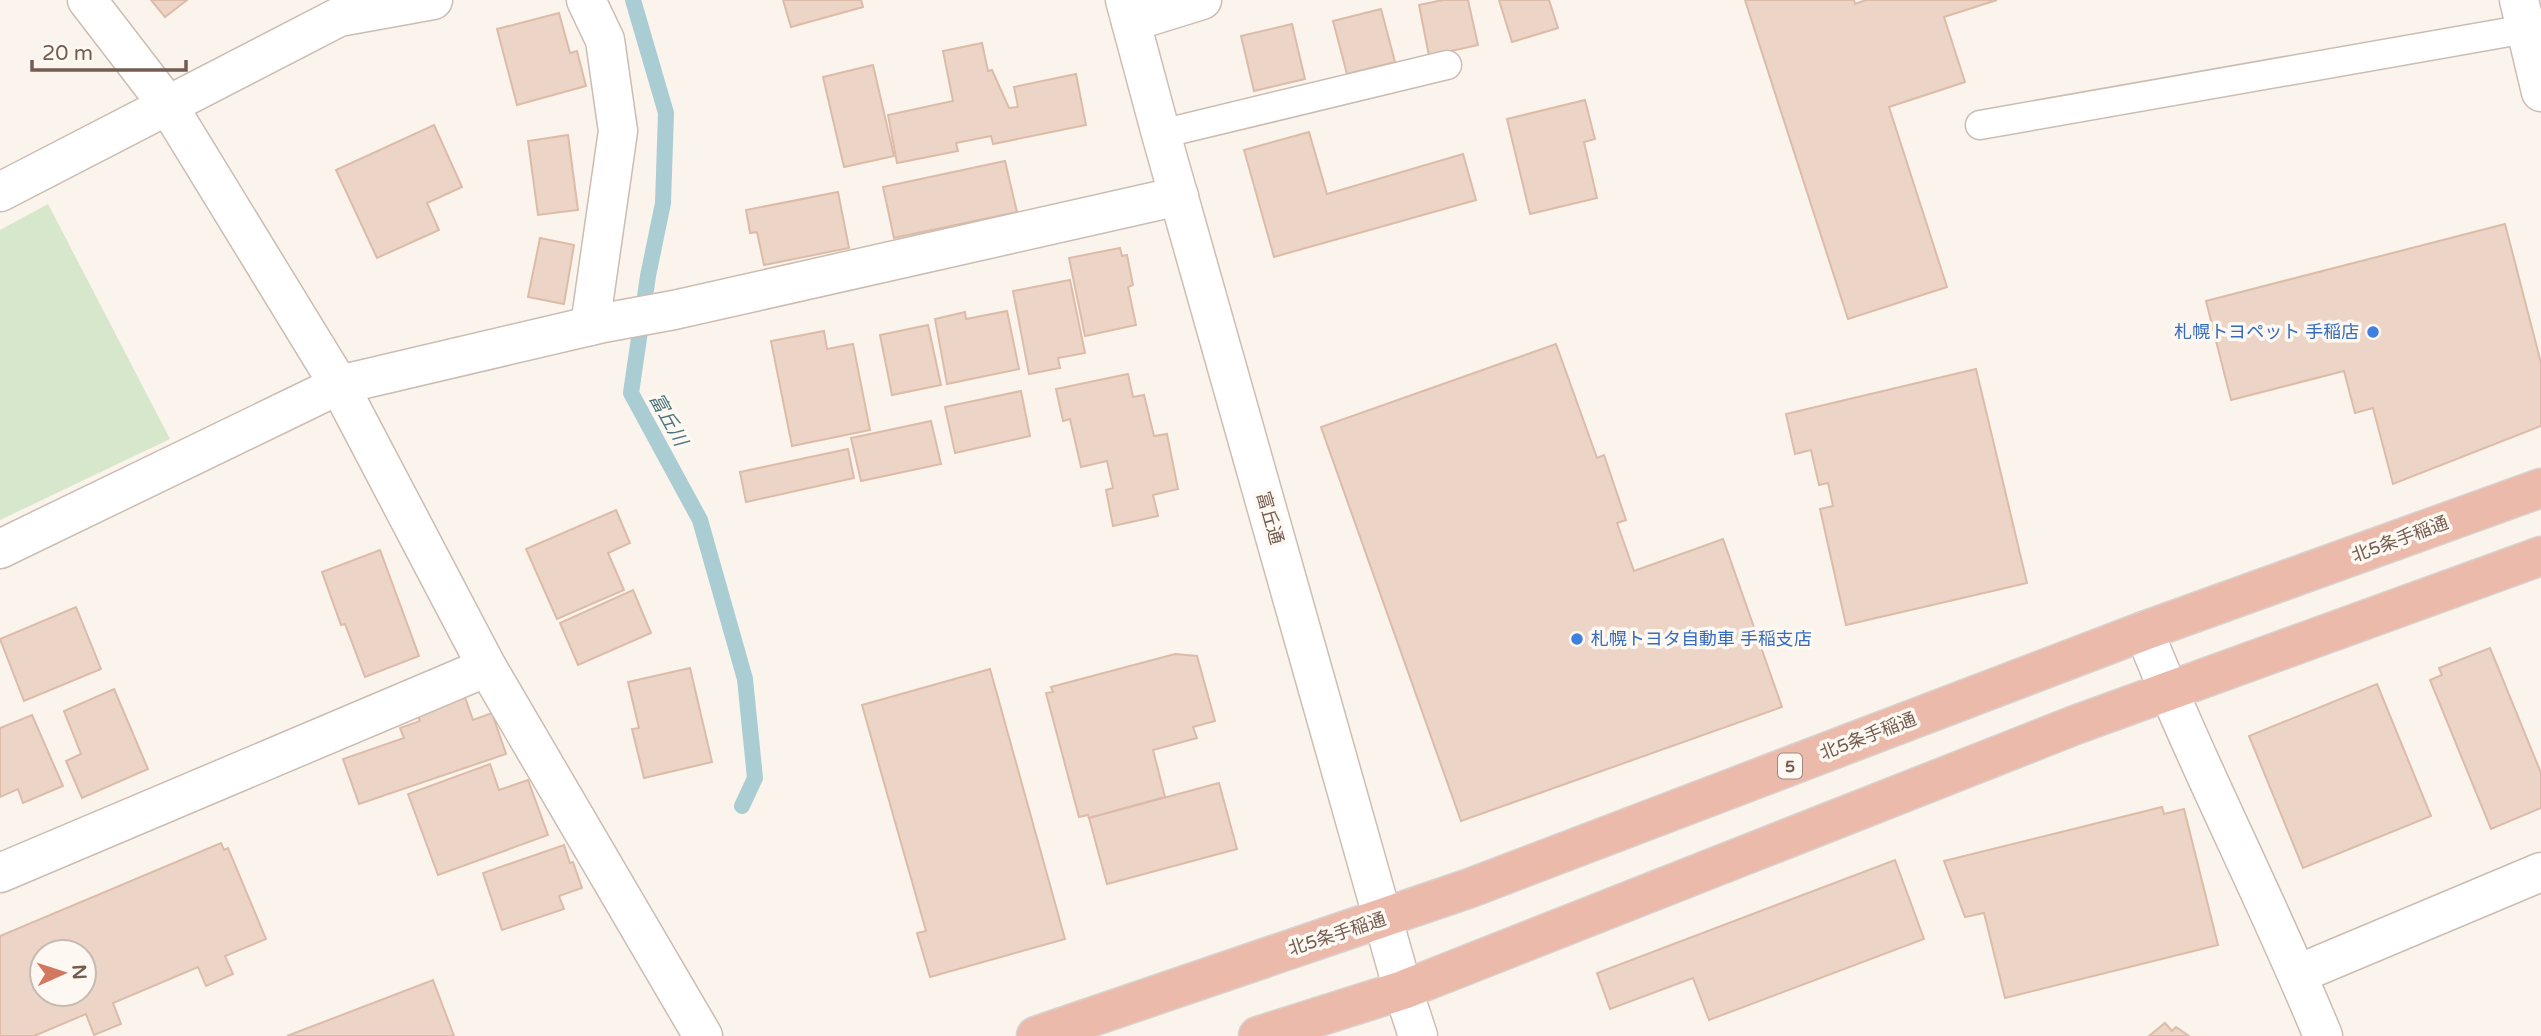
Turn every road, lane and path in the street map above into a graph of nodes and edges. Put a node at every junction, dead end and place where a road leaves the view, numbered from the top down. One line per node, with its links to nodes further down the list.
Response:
1 (87, 0): 9 (street)
2 (433, 0): 9 (street)
3 (586, 0): 14 (street)
4 (1202, 0): 5 (street)
5 (1128, 11): 11 (street, 富丘通)
6 (2522, 15): 8 (street); 10 (lane)
7 (1447, 65): 11 (lane)
8 (2541, 92)
9 (167, 104): 12 (street); 15 (street)
10 (1980, 125)
11 (1161, 134): 13 (street, 富丘通)
12 (0, 192)
13 (1179, 196): 14 (street); 24 (street, 富丘通)
14 (596, 324): 15 (street)
15 (339, 385): 17 (street); 20 (street)
16 (2541, 488): 19 (highway, 北5条手稲通 / 5)
17 (0, 548)
18 (2541, 556): 21 (highway)
19 (2144, 631): 21 (street); 24 (highway, 北5条手稲通 / 5)
20 (487, 667): 23 (street); 27 (street)
21 (2168, 691): 25 (street); 26 (highway)
22 (2541, 872): 25 (street)
23 (0, 873)
24 (1383, 919): 26 (street, 富丘通); 28 (highway, 北5条手稲通 / 5)
25 (2298, 974): 31 (street)
26 (1403, 990): 29 (highway); 30 (street, 富丘通)
27 (703, 1036)
28 (1036, 1036)
29 (1258, 1036)
30 (1418, 1036)
31 (2323, 1036)

